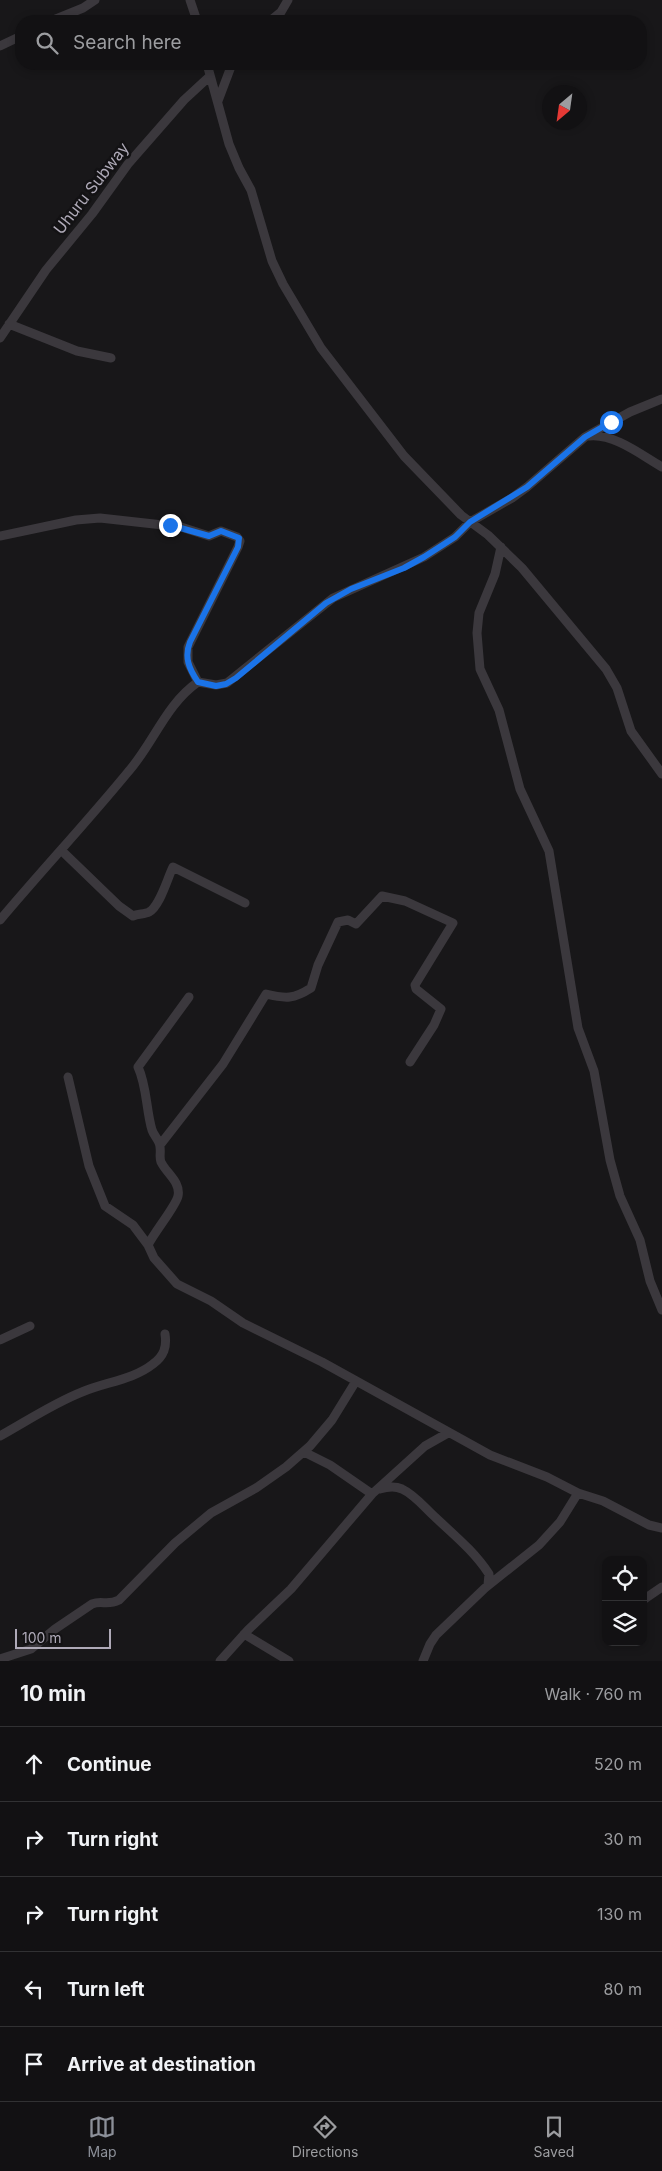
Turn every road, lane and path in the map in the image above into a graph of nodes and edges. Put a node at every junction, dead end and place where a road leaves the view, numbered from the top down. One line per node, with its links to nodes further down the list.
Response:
1 (95, 0): 4 (street)
2 (190, 0): 5 (street)
3 (288, 0): 6 (street)
4 (66, 15)
5 (195, 15)
6 (277, 15)
7 (15, 39): 8 (street)
8 (0, 46)
9 (209, 70): 11 (street)
10 (230, 70): 12 (street)
11 (210, 76): 12 (street); 13 (street, Uhuru Subway)
12 (218, 101): 19 (street)
13 (9, 324): 14 (street, Uhuru Subway); 15 (street)
14 (0, 338)
15 (111, 358)
16 (662, 399): 17 (street)
17 (585, 437): 18 (street); 19 (street)
18 (662, 467)
19 (470, 522): 21 (street); 22 (street)
20 (0, 536): 22 (street)
21 (501, 547): 23 (street); 32 (street)
22 (198, 682): 24 (street)
23 (662, 774)
24 (61, 850): 25 (street); 26 (street)
25 (245, 904)
26 (0, 920)
27 (189, 997): 30 (street)
28 (410, 1062): 30 (street)
29 (68, 1077): 31 (street)
30 (160, 1145): 31 (street)
31 (148, 1245): 36 (street)
32 (662, 1310)
33 (30, 1326): 35 (street)
34 (165, 1334): 38 (street)
35 (0, 1340)
36 (356, 1381): 37 (street); 39 (street)
37 (448, 1433): 40 (street); 41 (street)
38 (0, 1436)
39 (304, 1452): 40 (street); 47 (street)
40 (374, 1492): 43 (street); 46 (street)
41 (578, 1493): 42 (street); 43 (street)
42 (662, 1528)
43 (488, 1586): 50 (street)
44 (662, 1587): 45 (street)
45 (647, 1597)
46 (244, 1634): 48 (street); 49 (street)
47 (0, 1659)
48 (220, 1661)
49 (289, 1661)
50 (423, 1661)

